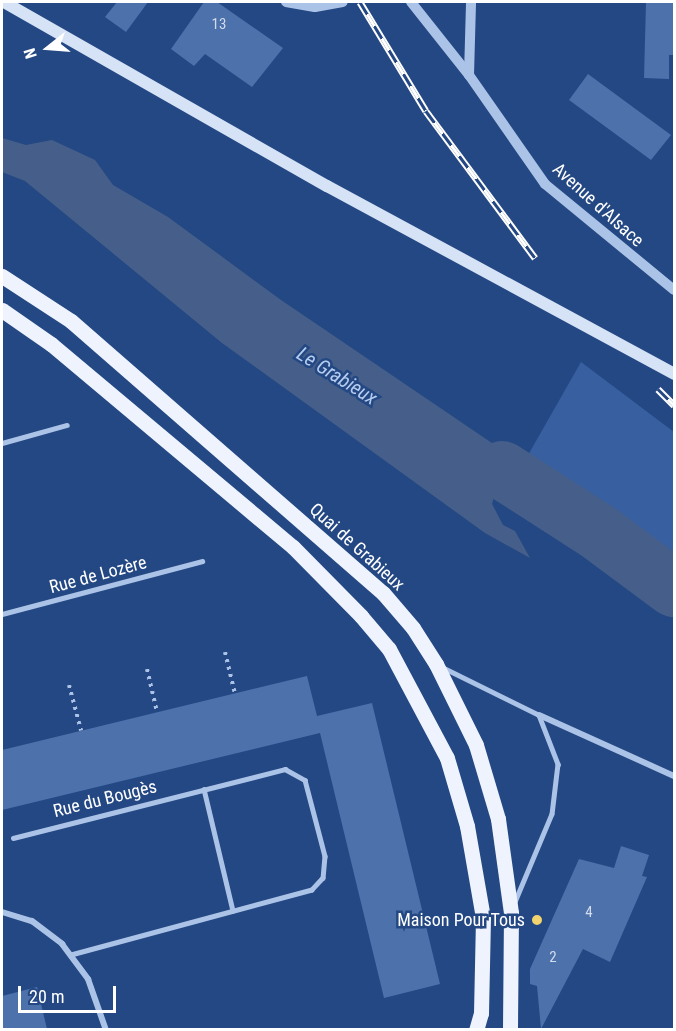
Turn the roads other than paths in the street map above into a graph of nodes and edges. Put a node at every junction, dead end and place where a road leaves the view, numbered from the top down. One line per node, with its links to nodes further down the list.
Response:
1 (4, 2): 10 (main road)
2 (286, 2): 3 (street)
3 (343, 2)
4 (411, 2): 6 (street, Avenue d'Alsace)
5 (471, 2): 6 (street)
6 (469, 75): 8 (street, Avenue d'Alsace)
7 (2, 276): 15 (main road, Quai de Grabieux)
8 (675, 290)
9 (2, 310): 25 (main road)
10 (675, 374)
11 (66, 425): 12 (lane)
12 (2, 443)
13 (202, 561): 14 (lane, Rue de Lozère)
14 (2, 614)
15 (436, 664): 16 (lane); 22 (main road, Quai de Grabieux)
16 (539, 715): 17 (street); 22 (lane)
17 (675, 776)
18 (204, 789): 19 (lane, Rue du Bougès); 20 (lane); 20 (lane, Rue du Bougès)
19 (13, 838)
20 (233, 911): 23 (lane, Rue du Bougès)
21 (2, 912): 23 (street)
22 (511, 913): 26 (main road, Quai de Grabieux)
23 (71, 955): 24 (street)
24 (106, 1029)
25 (476, 1029)
26 (510, 1029)

